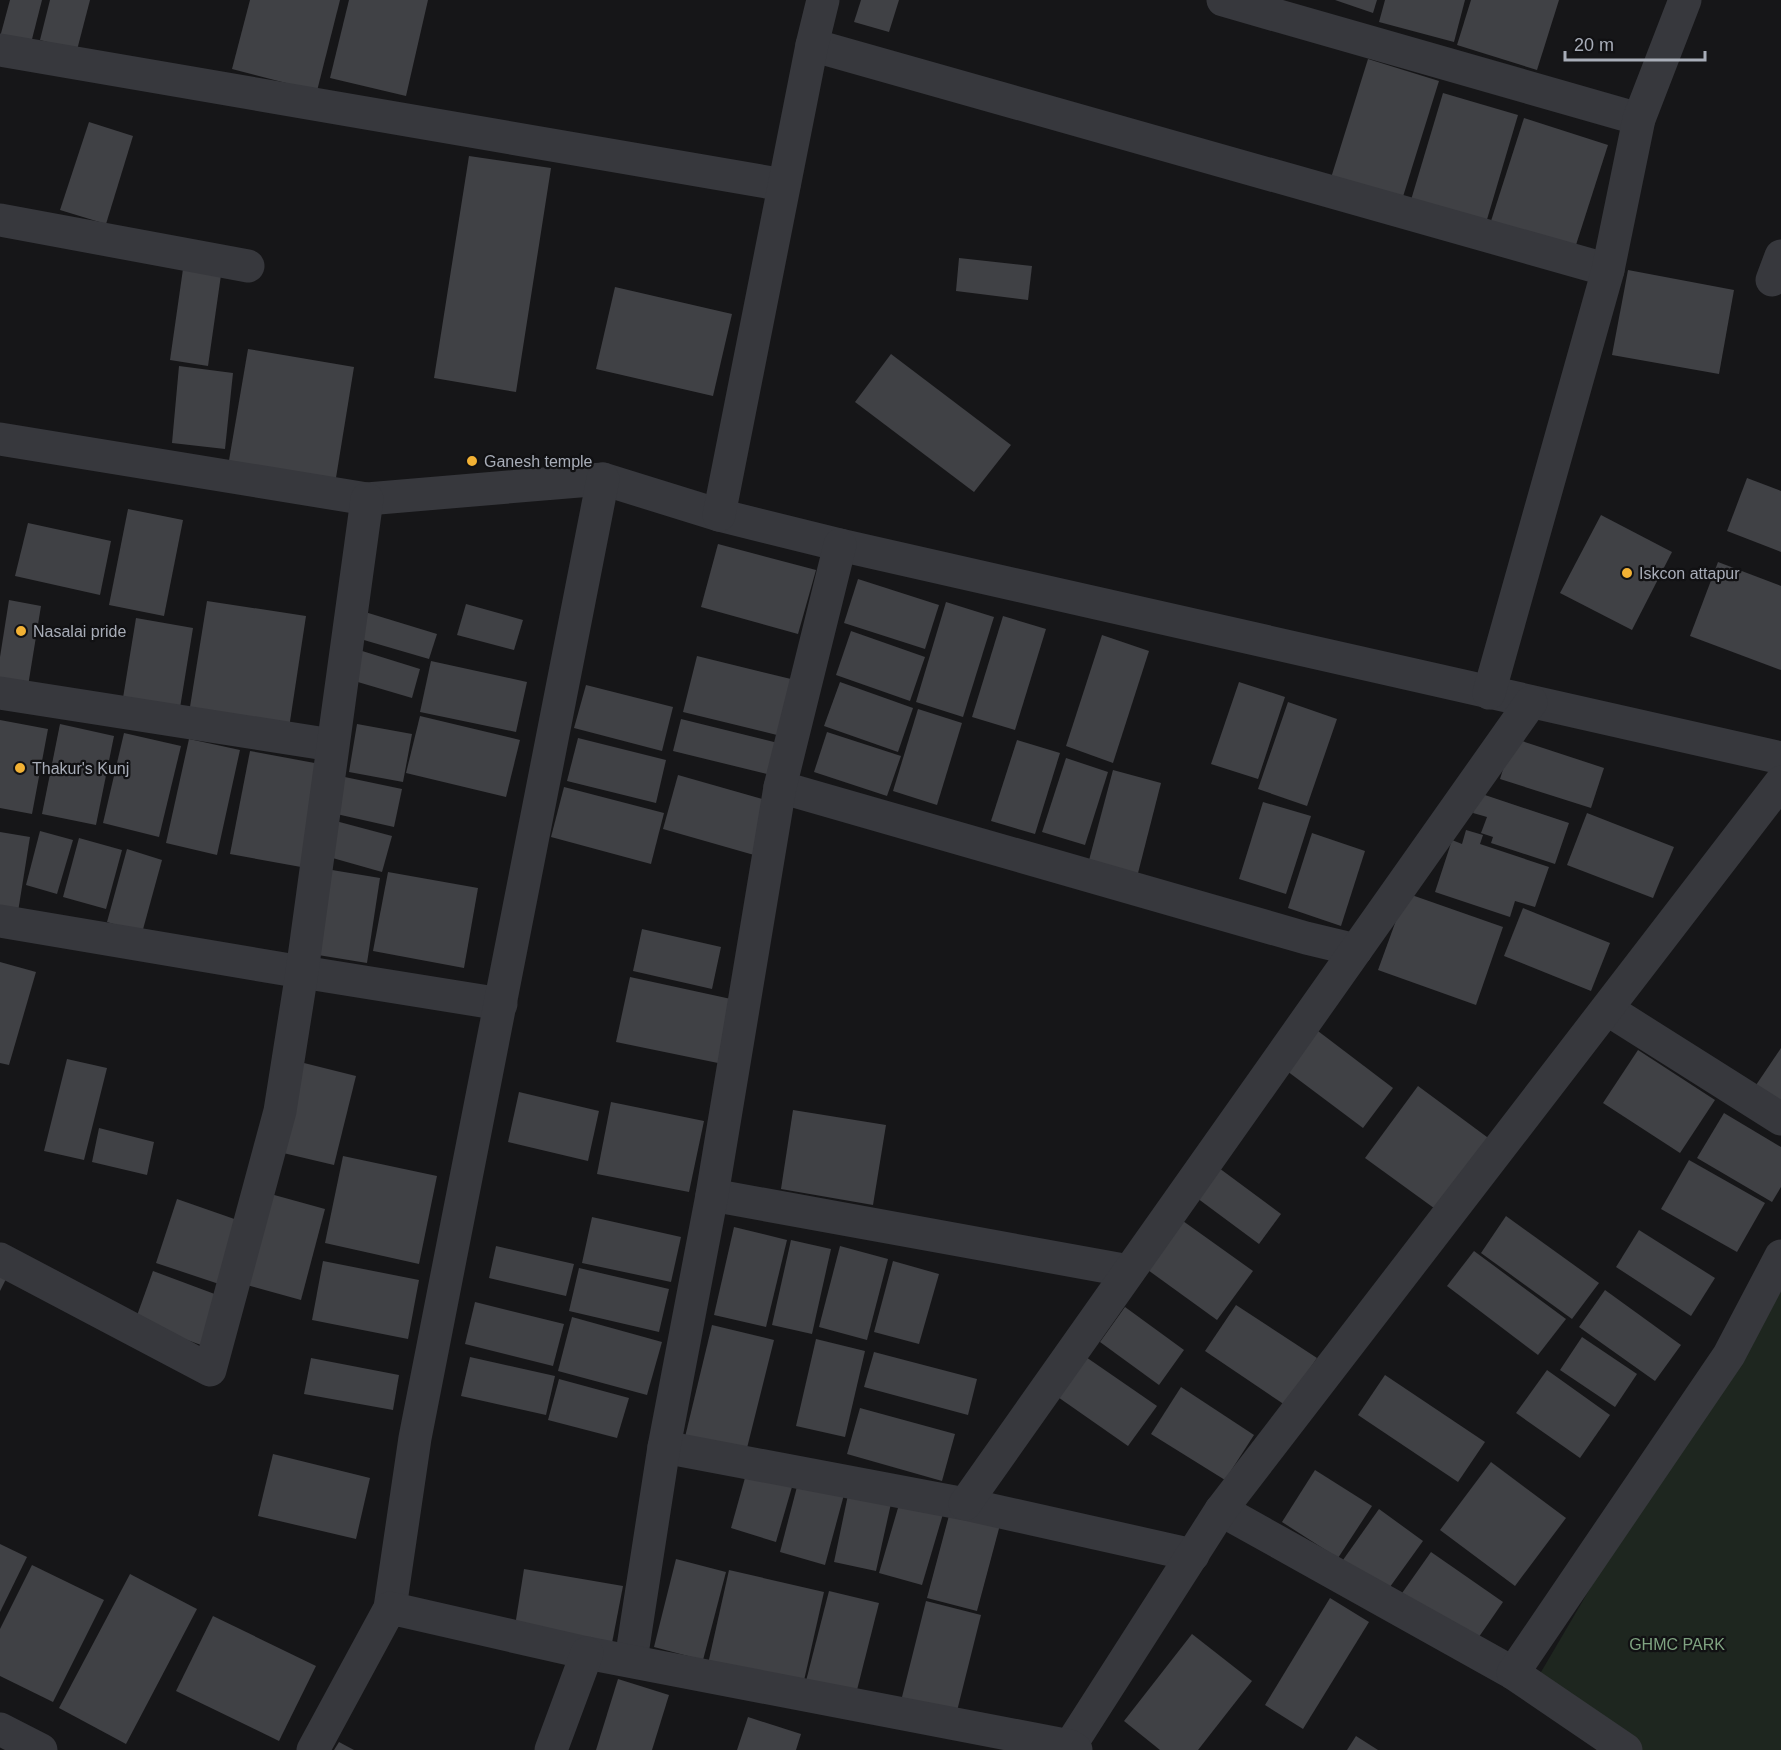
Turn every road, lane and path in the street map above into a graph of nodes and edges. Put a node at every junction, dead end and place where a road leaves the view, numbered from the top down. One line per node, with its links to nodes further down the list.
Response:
1 (823, 0): 4 (street)
2 (1222, 0): 6 (street)
3 (1685, 0): 6 (street)
4 (812, 45): 7 (street); 10 (street)
5 (0, 50): 7 (street)
6 (1639, 119): 10 (street)
7 (784, 185): 14 (street)
8 (0, 220): 9 (street)
9 (248, 266)
10 (1608, 270): 17 (street)
11 (0, 439): 13 (street)
12 (603, 479): 13 (street); 14 (street); 26 (street)
13 (367, 499): 19 (street)
14 (719, 515): 15 (street)
15 (840, 545): 17 (street); 22 (street)
16 (0, 693): 19 (street)
17 (1490, 693): 18 (street)
18 (1531, 702): 20 (street); 24 (street)
19 (332, 745): 25 (street)
20 (1781, 758)
21 (1781, 782): 27 (street)
22 (780, 787): 24 (street); 29 (street)
23 (0, 921): 25 (street)
24 (1356, 950): 32 (street)
25 (302, 972): 26 (street); 31 (street)
26 (501, 1004): 37 (street)
27 (1607, 1009): 28 (street); 35 (street)
28 (1781, 1119)
29 (712, 1195): 32 (street); 33 (street)
30 (1781, 1256): 40 (street)
31 (0, 1259)
32 (1129, 1271): 34 (street)
33 (664, 1447): 34 (street); 39 (street)
34 (964, 1504): 36 (street)
35 (1221, 1510): 36 (street); 40 (street)
36 (1193, 1555): 42 (street)
37 (390, 1608): 38 (street); 44 (street)
38 (588, 1653): 39 (street); 45 (street)
39 (631, 1660): 42 (street)
40 (1513, 1673): 46 (street)
41 (0, 1729): 43 (street)
42 (1073, 1748)
43 (41, 1750)
44 (313, 1750)
45 (551, 1750)
46 (1626, 1750)

